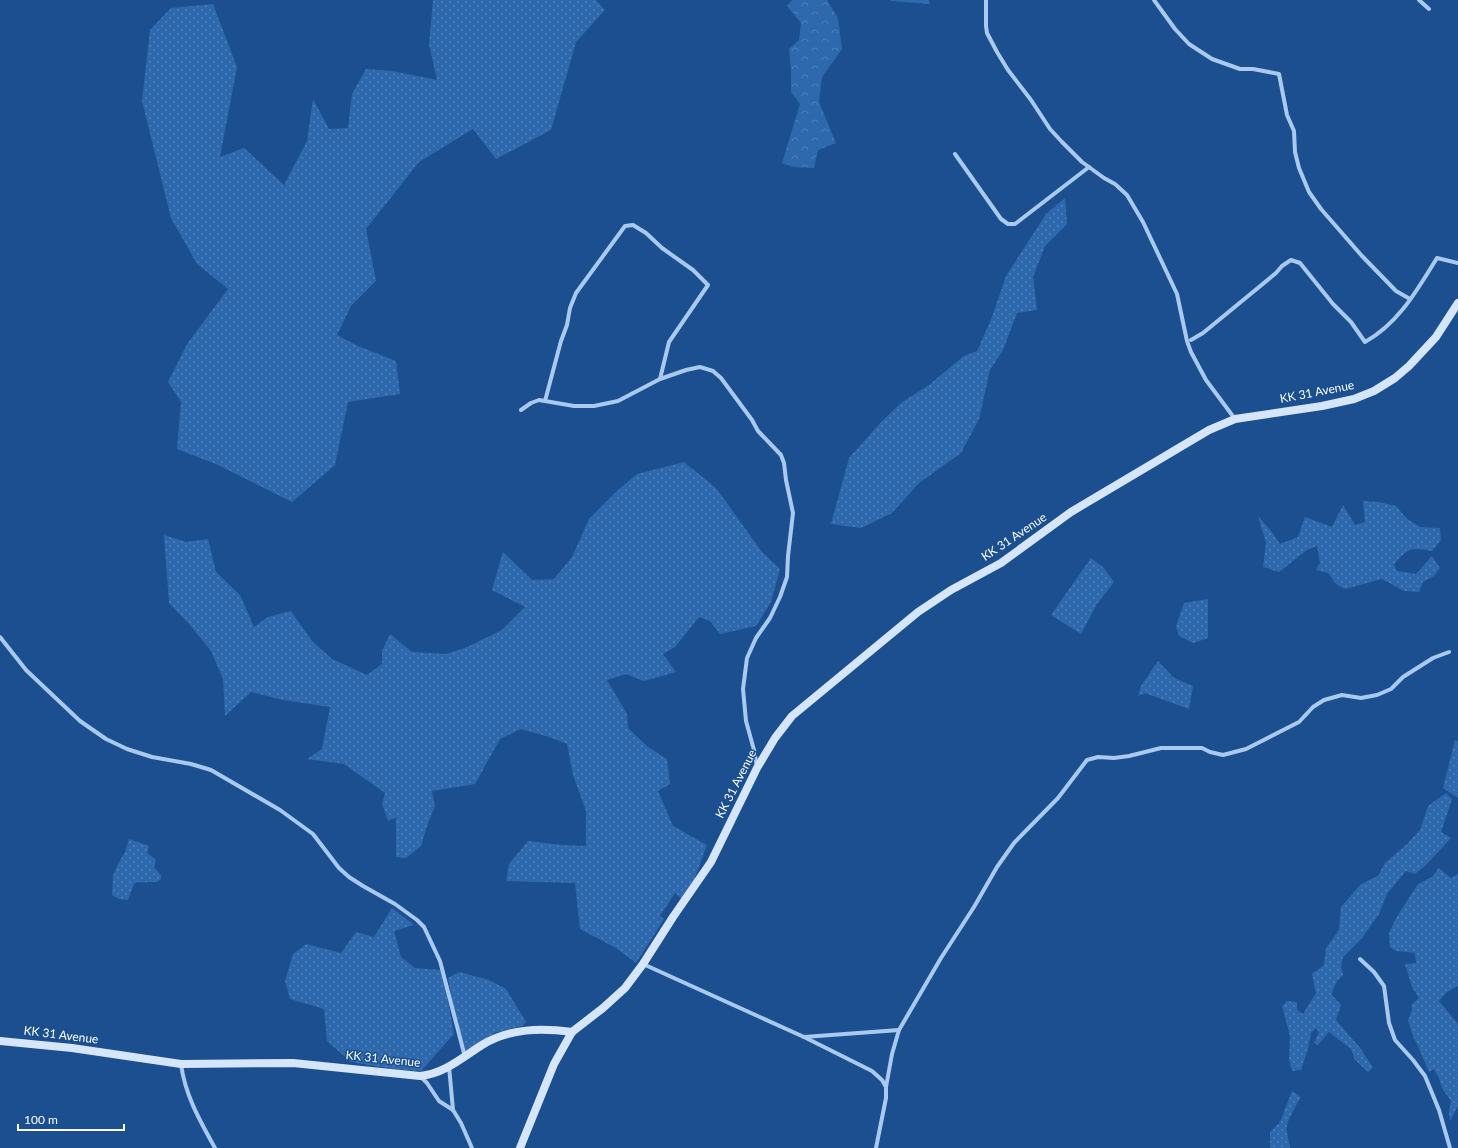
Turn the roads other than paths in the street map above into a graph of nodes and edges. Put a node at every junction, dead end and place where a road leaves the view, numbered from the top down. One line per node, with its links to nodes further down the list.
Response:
1 (986, 0): 6 (street)
2 (1154, 0): 8 (street)
3 (1419, 0): 4 (street)
4 (1429, 9)
5 (955, 154): 6 (street)
6 (1089, 167): 14 (street)
7 (1458, 263): 8 (street)
8 (1410, 299): 10 (street)
9 (1458, 303): 14 (main road, KK 31 Avenue)
10 (1191, 340)
11 (660, 379): 12 (street); 12 (street); 17 (street)
12 (545, 401): 13 (street)
13 (521, 410)
14 (1235, 419): 17 (main road, KK 31 Avenue)
15 (0, 637): 24 (street)
16 (1449, 652): 20 (street)
17 (757, 768): 19 (main road, KK 31 Avenue)
18 (1360, 959): 34 (street)
19 (643, 964): 21 (main road, KK 31 Avenue); 22 (street)
20 (899, 1030): 22 (street); 28 (street)
21 (572, 1032): 24 (main road, KK 31 Avenue); 32 (main road)
22 (804, 1037): 28 (street)
23 (0, 1041): 25 (main road, KK 31 Avenue)
24 (465, 1057): 26 (main road, KK 31 Avenue)
25 (181, 1064): 27 (main road, KK 31 Avenue); 30 (street)
26 (449, 1066): 27 (main road, KK 31 Avenue); 29 (street)
27 (420, 1076): 29 (street)
28 (886, 1087): 33 (street)
29 (453, 1110): 31 (street)
30 (214, 1148)
31 (472, 1148)
32 (520, 1148)
33 (876, 1148)
34 (1450, 1148)

